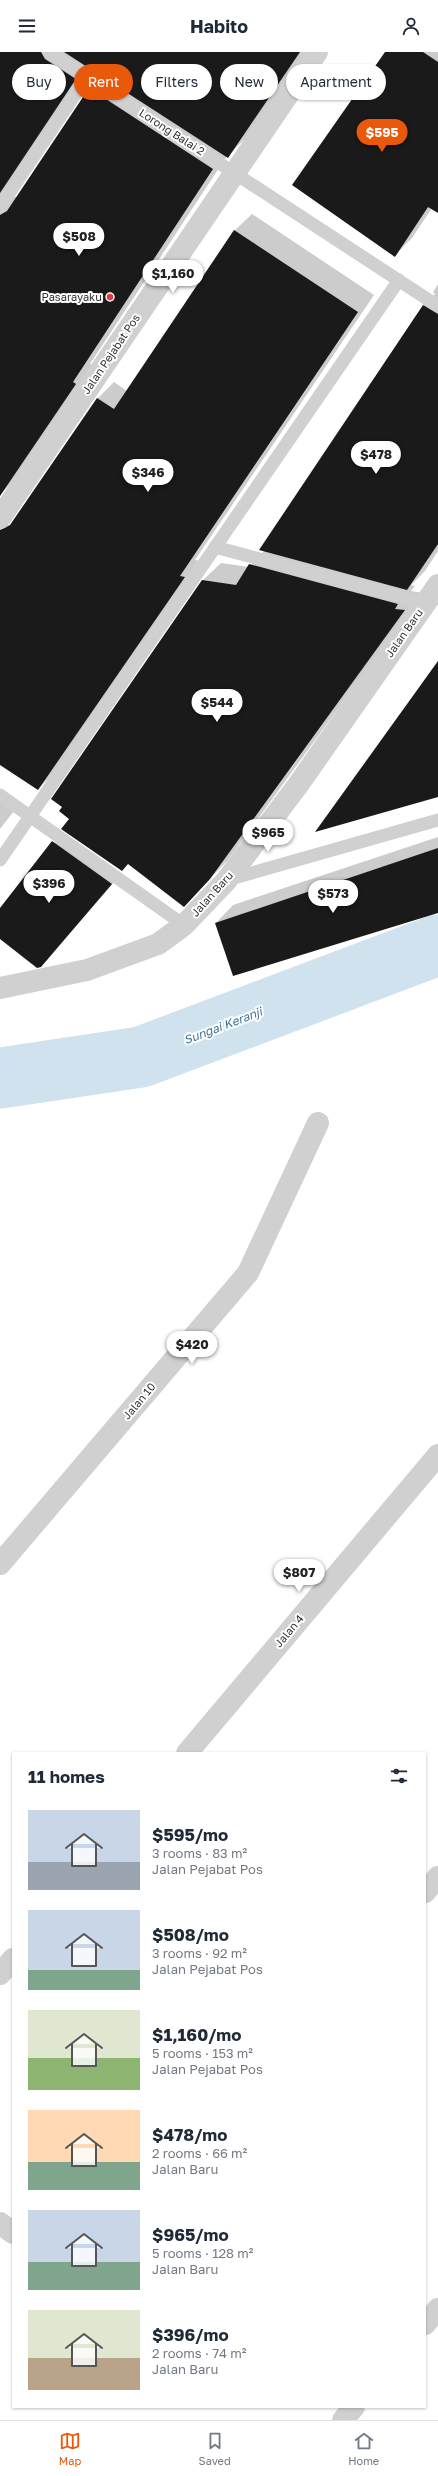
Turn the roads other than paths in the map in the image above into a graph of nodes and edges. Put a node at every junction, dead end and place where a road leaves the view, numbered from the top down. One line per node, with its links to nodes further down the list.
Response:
1 (49, 52): 3 (lane, Lorong Balai 2)
2 (317, 52): 6 (street, Jalan Pejabat Pos)
3 (74, 68)
4 (74, 96): 7 (lane)
5 (122, 100): 6 (lane, Lorong Balai 2)
6 (235, 173): 8 (lane, Lorong Balai 2); 10 (street, Jalan Pejabat Pos)
7 (0, 207)
8 (399, 280): 9 (lane, Lorong Balai 2); 11 (lane)
9 (438, 306)
10 (0, 518)
11 (215, 547): 13 (lane); 15 (lane)
12 (438, 585): 13 (street, Jalan Baru)
13 (425, 603): 18 (street, Jalan Baru)
14 (0, 795): 15 (lane)
15 (30, 816): 17 (lane); 19 (lane)
16 (438, 820): 18 (lane)
17 (0, 860)
18 (226, 881): 19 (street, Jalan Baru)
19 (184, 925): 20 (street, Jalan Baru)
20 (0, 988)
21 (318, 1123): 23 (street, Jalan 10)
22 (438, 1455): 24 (street, Jalan 4)
23 (0, 1564)
24 (188, 1752)
25 (438, 1877): 26 (street)
26 (426, 1891)
27 (12, 1960): 28 (street)
28 (0, 1974)
29 (438, 2309): 30 (street)
30 (426, 2323)
31 (353, 2408): 32 (street)
32 (343, 2420)

